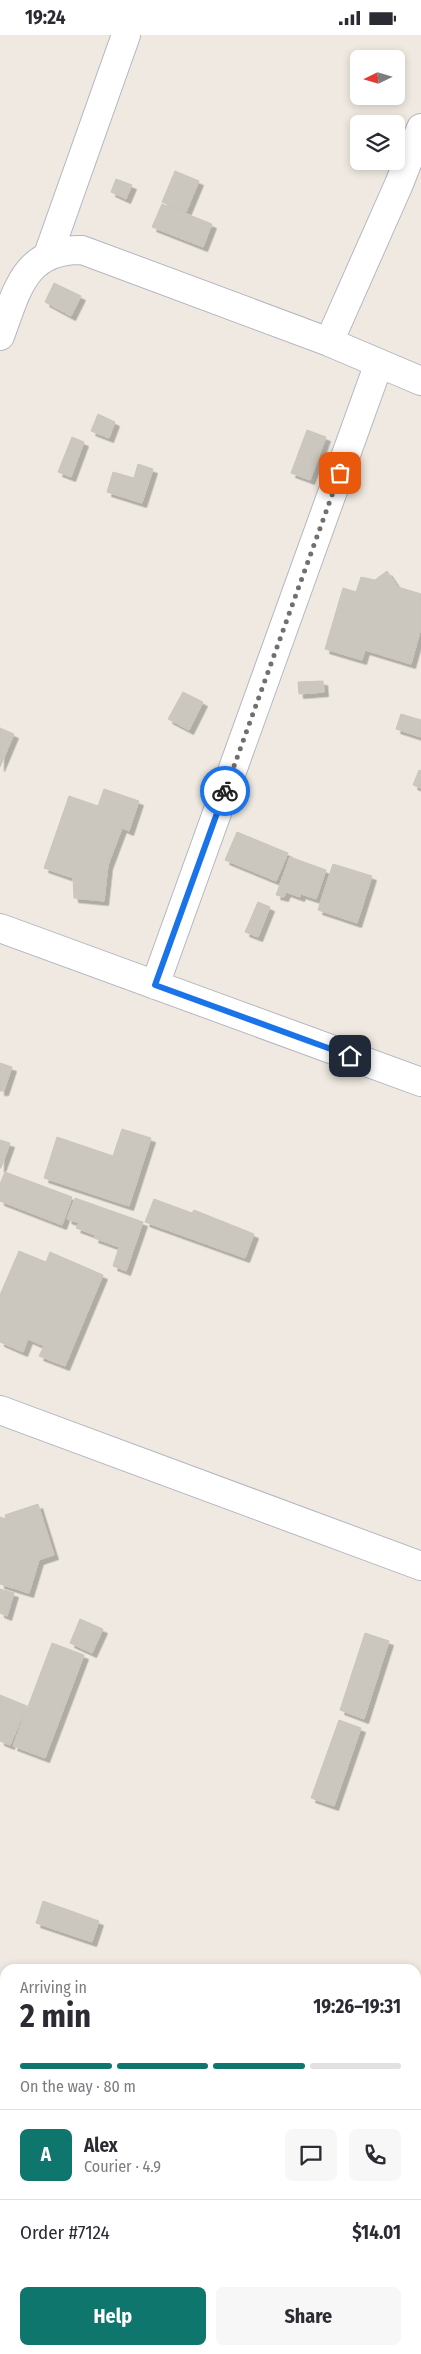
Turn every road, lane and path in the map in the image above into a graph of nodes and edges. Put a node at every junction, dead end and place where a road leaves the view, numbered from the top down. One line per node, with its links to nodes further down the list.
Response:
1 (126, 35): 3 (street)
2 (421, 128): 5 (street)
3 (48, 255): 4 (street); 5 (street)
4 (0, 336)
5 (329, 342): 6 (street)
6 (379, 363): 7 (street); 9 (street)
7 (421, 381)
8 (0, 928): 9 (street)
9 (155, 985): 10 (street)
10 (421, 1082)
11 (0, 1410): 12 (street)
12 (421, 1566)

